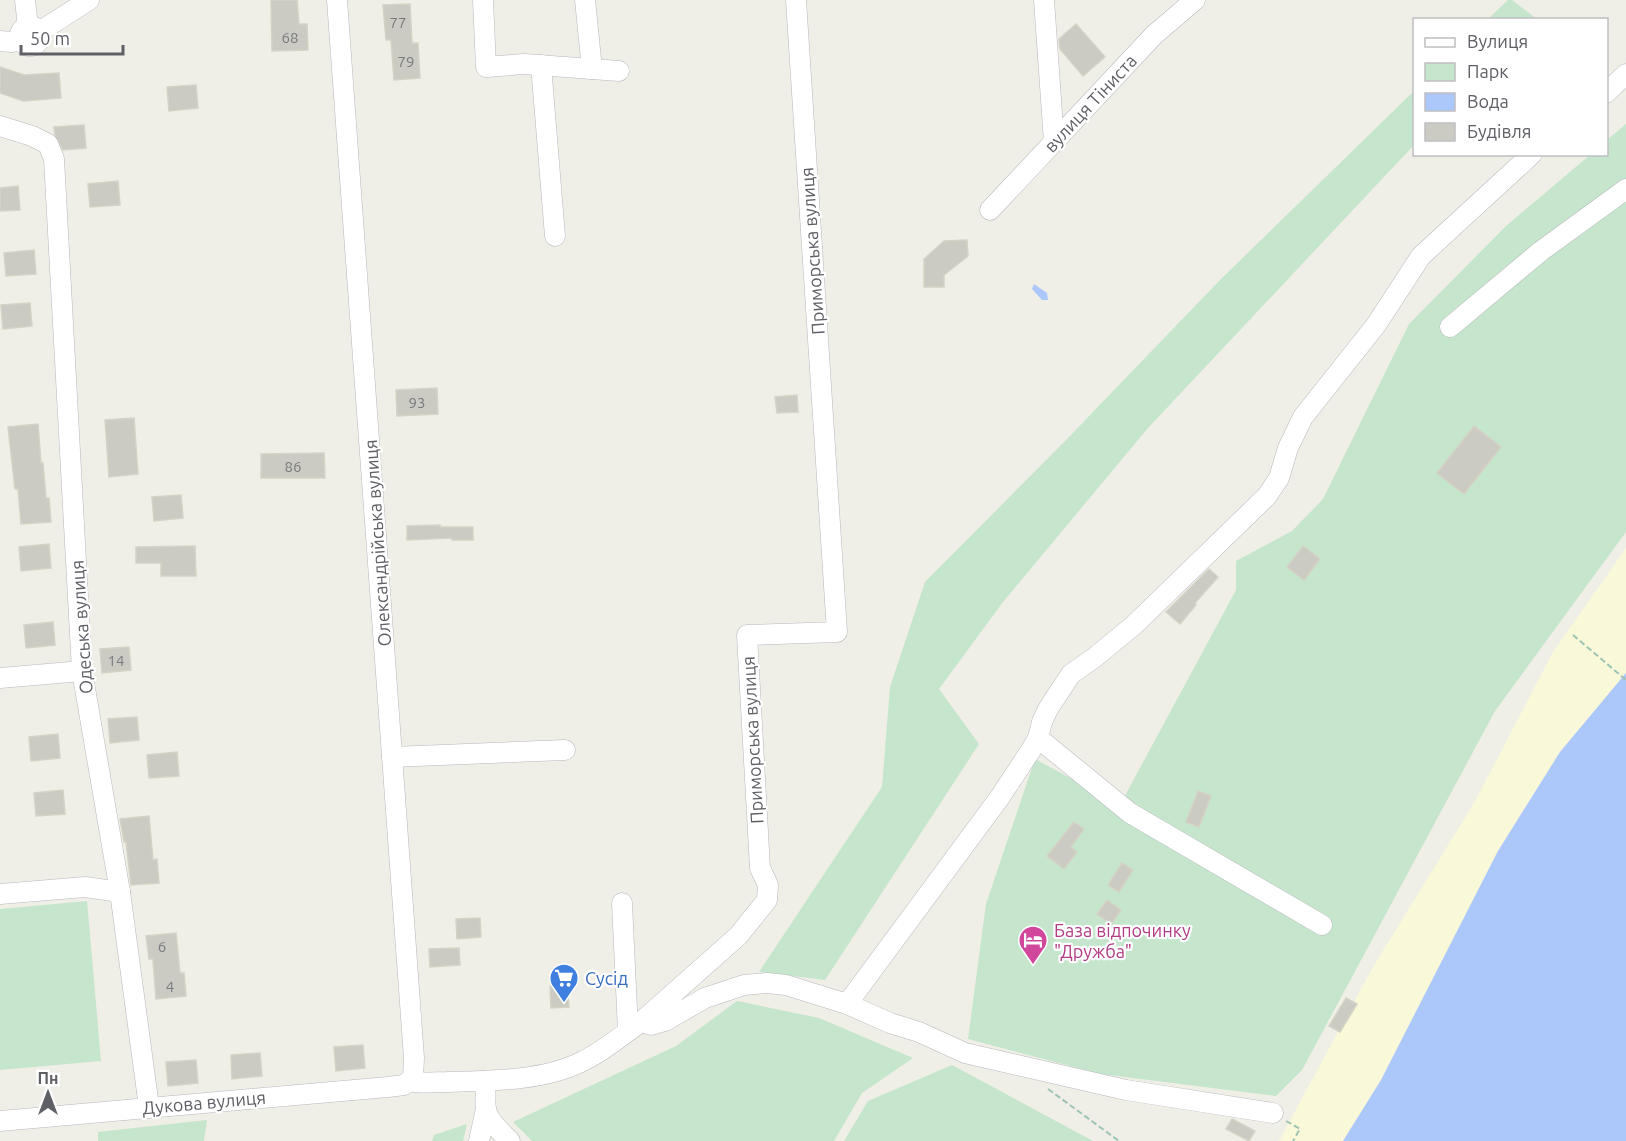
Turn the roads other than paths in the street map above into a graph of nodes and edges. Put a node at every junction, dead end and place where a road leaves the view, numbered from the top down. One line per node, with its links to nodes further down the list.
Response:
1 (25, 0): 9 (street)
2 (89, 0): 9 (street)
3 (337, 0): 27 (street, Олександрійська вулиця)
4 (483, 0): 11 (street)
5 (585, 0): 12 (street)
6 (796, 0): 33 (street, Приморська вулиця)
7 (1044, 0): 17 (street)
8 (1194, 0): 17 (street, вулиця Тіниста)
9 (29, 33): 10 (street)
10 (0, 41)
11 (541, 65): 12 (street); 21 (street)
12 (592, 69): 13 (street)
13 (619, 71)
14 (1626, 74): 15 (street)
15 (1608, 91)
16 (0, 126): 23 (street, Одеська вулиця)
17 (1054, 142): 20 (street, вулиця Тіниста)
18 (1530, 156): 25 (street)
19 (1626, 189): 22 (street)
20 (990, 210)
21 (555, 236)
22 (1450, 327)
23 (82, 671): 24 (street); 28 (street, Одеська вулиця)
24 (0, 678)
25 (1038, 738): 31 (street); 32 (street)
26 (566, 750): 27 (street)
27 (392, 757): 35 (street, Олександрійська вулиця)
28 (120, 892): 29 (street); 36 (street, Одеська вулиця)
29 (0, 894)
30 (622, 903): 33 (street)
31 (1322, 925)
32 (847, 1004): 33 (street); 38 (street)
33 (634, 1027): 34 (street, Дукова вулиця)
34 (483, 1081): 35 (street, Дукова вулиця); 37 (street)
35 (409, 1082): 36 (street, Дукова вулиця)
36 (149, 1107): 39 (street, Дукова вулиця)
37 (486, 1109): 40 (street); 41 (street)
38 (1273, 1113)
39 (0, 1120)
40 (479, 1141)
41 (510, 1141)

